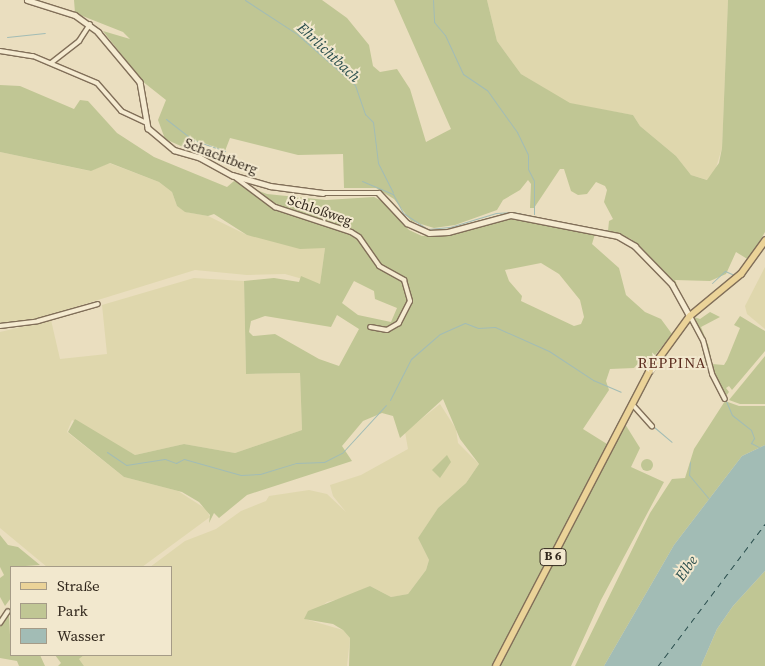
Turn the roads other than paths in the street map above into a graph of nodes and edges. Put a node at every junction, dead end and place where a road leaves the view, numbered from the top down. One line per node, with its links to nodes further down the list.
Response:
1 (27, 0): 2 (street)
2 (90, 24): 4 (street); 5 (street)
3 (0, 51): 4 (street)
4 (51, 63): 5 (street)
5 (144, 122): 6 (street, Schachtberg)
6 (232, 175): 9 (street, Schachtberg); 11 (street, Schloßweg)
7 (765, 241): 9 (main road, B 6)
8 (98, 304): 10 (street)
9 (692, 314): 12 (street); 13 (main road, B 6)
10 (0, 326)
11 (370, 327)
12 (725, 399)
13 (632, 404): 14 (street); 17 (main road, B 6)
14 (652, 426)
15 (8, 611): 16 (street)
16 (0, 624)
17 (496, 666)

